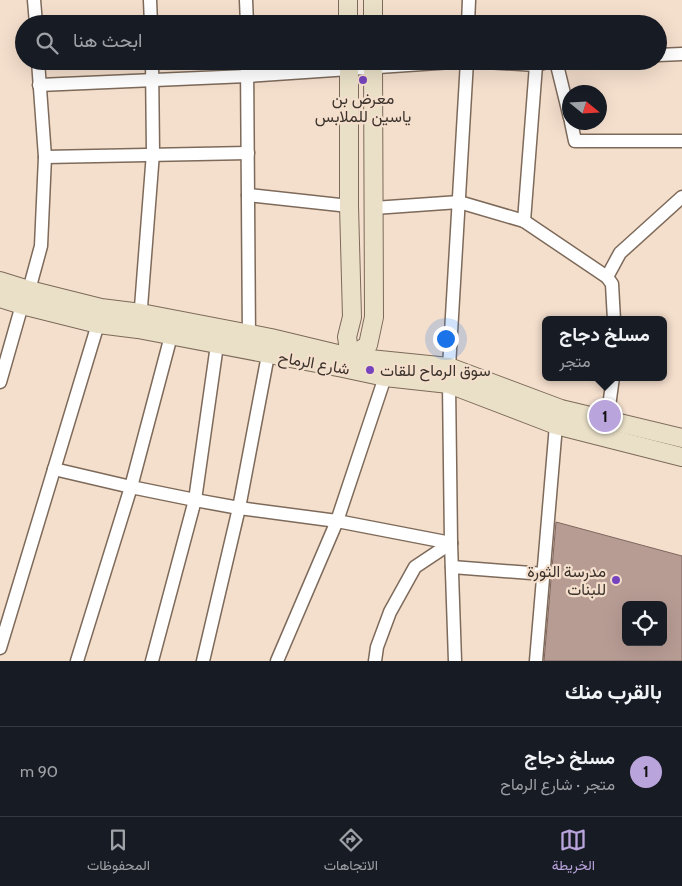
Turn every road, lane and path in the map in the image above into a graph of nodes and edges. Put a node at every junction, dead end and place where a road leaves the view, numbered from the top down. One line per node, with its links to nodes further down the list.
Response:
1 (34, 0): 7 (street)
2 (150, 0): 8 (street)
3 (246, 0): 9 (street)
4 (348, 0): 10 (street)
5 (373, 0): 11 (street)
6 (468, 0): 12 (street)
7 (35, 15)
8 (151, 15)
9 (247, 15)
10 (348, 15)
11 (373, 15)
12 (468, 15)
13 (682, 54): 14 (street)
14 (667, 55)
15 (38, 70): 26 (street)
16 (152, 70): 25 (street)
17 (247, 70): 24 (street)
18 (303, 70): 24 (street)
19 (349, 70): 36 (street)
20 (373, 70): 37 (street)
21 (466, 70): 35 (street)
22 (536, 70): 38 (street)
23 (558, 70): 27 (street)
24 (247, 76): 25 (street); 30 (street)
25 (152, 80): 26 (street); 31 (street)
26 (39, 85): 32 (street)
27 (562, 85)
28 (573, 130): 29 (street)
29 (682, 142)
30 (248, 153): 31 (street); 33 (street)
31 (153, 154): 32 (street); 44 (street)
32 (46, 157): 42 (street)
33 (248, 195): 36 (street); 47 (street)
34 (682, 197): 39 (street)
35 (459, 202): 37 (street); 38 (street); 51 (street)
36 (349, 206): 50 (street)
37 (374, 208): 50 (street)
38 (524, 221): 39 (street)
39 (607, 277): 43 (street)
40 (0, 281): 42 (street, شارع الرماح)
41 (0, 298): 42 (street, شارع الرماح)
42 (25, 298): 44 (street, شارع الرماح); 45 (street, شارع الرماح); 54 (street)
43 (614, 316)
44 (139, 321): 45 (street, شارع الرماح); 46 (street, شارع الرماح); 47 (street, شارع الرماح)
45 (98, 324): 59 (street)
46 (171, 336): 48 (street, شارع الرماح); 60 (street)
47 (249, 343): 48 (street, شارع الرماح); 49 (street, شارع الرماح); 50 (street, شارع الرماح)
48 (217, 345): 61 (street)
49 (268, 355): 50 (street, شارع الرماح); 62 (street)
50 (347, 362): 51 (street, شارع الرماح); 52 (street, شارع الرماح)
51 (449, 376): 52 (street, شارع الرماح); 55 (street, شارع الرماح); 56 (street, شارع الرماح); 64 (street)
52 (385, 377): 63 (street)
53 (613, 381): 55 (street)
54 (0, 382)
55 (607, 421): 57 (street, شارع الرماح)
56 (556, 425): 58 (street, شارع الرماح); 66 (street)
57 (682, 438)
58 (682, 457)
59 (54, 469): 60 (street); 67 (street)
60 (131, 488): 61 (street); 68 (street)
61 (195, 500): 62 (street); 69 (street)
62 (239, 508): 63 (street); 70 (street)
63 (337, 521): 64 (street); 71 (street)
64 (451, 542): 65 (street); 72 (street)
65 (452, 567): 66 (street); 73 (street)
66 (544, 574): 74 (street)
67 (0, 648)
68 (77, 661)
69 (152, 661)
70 (203, 661)
71 (276, 661)
72 (375, 661)
73 (454, 661)
74 (536, 661)

